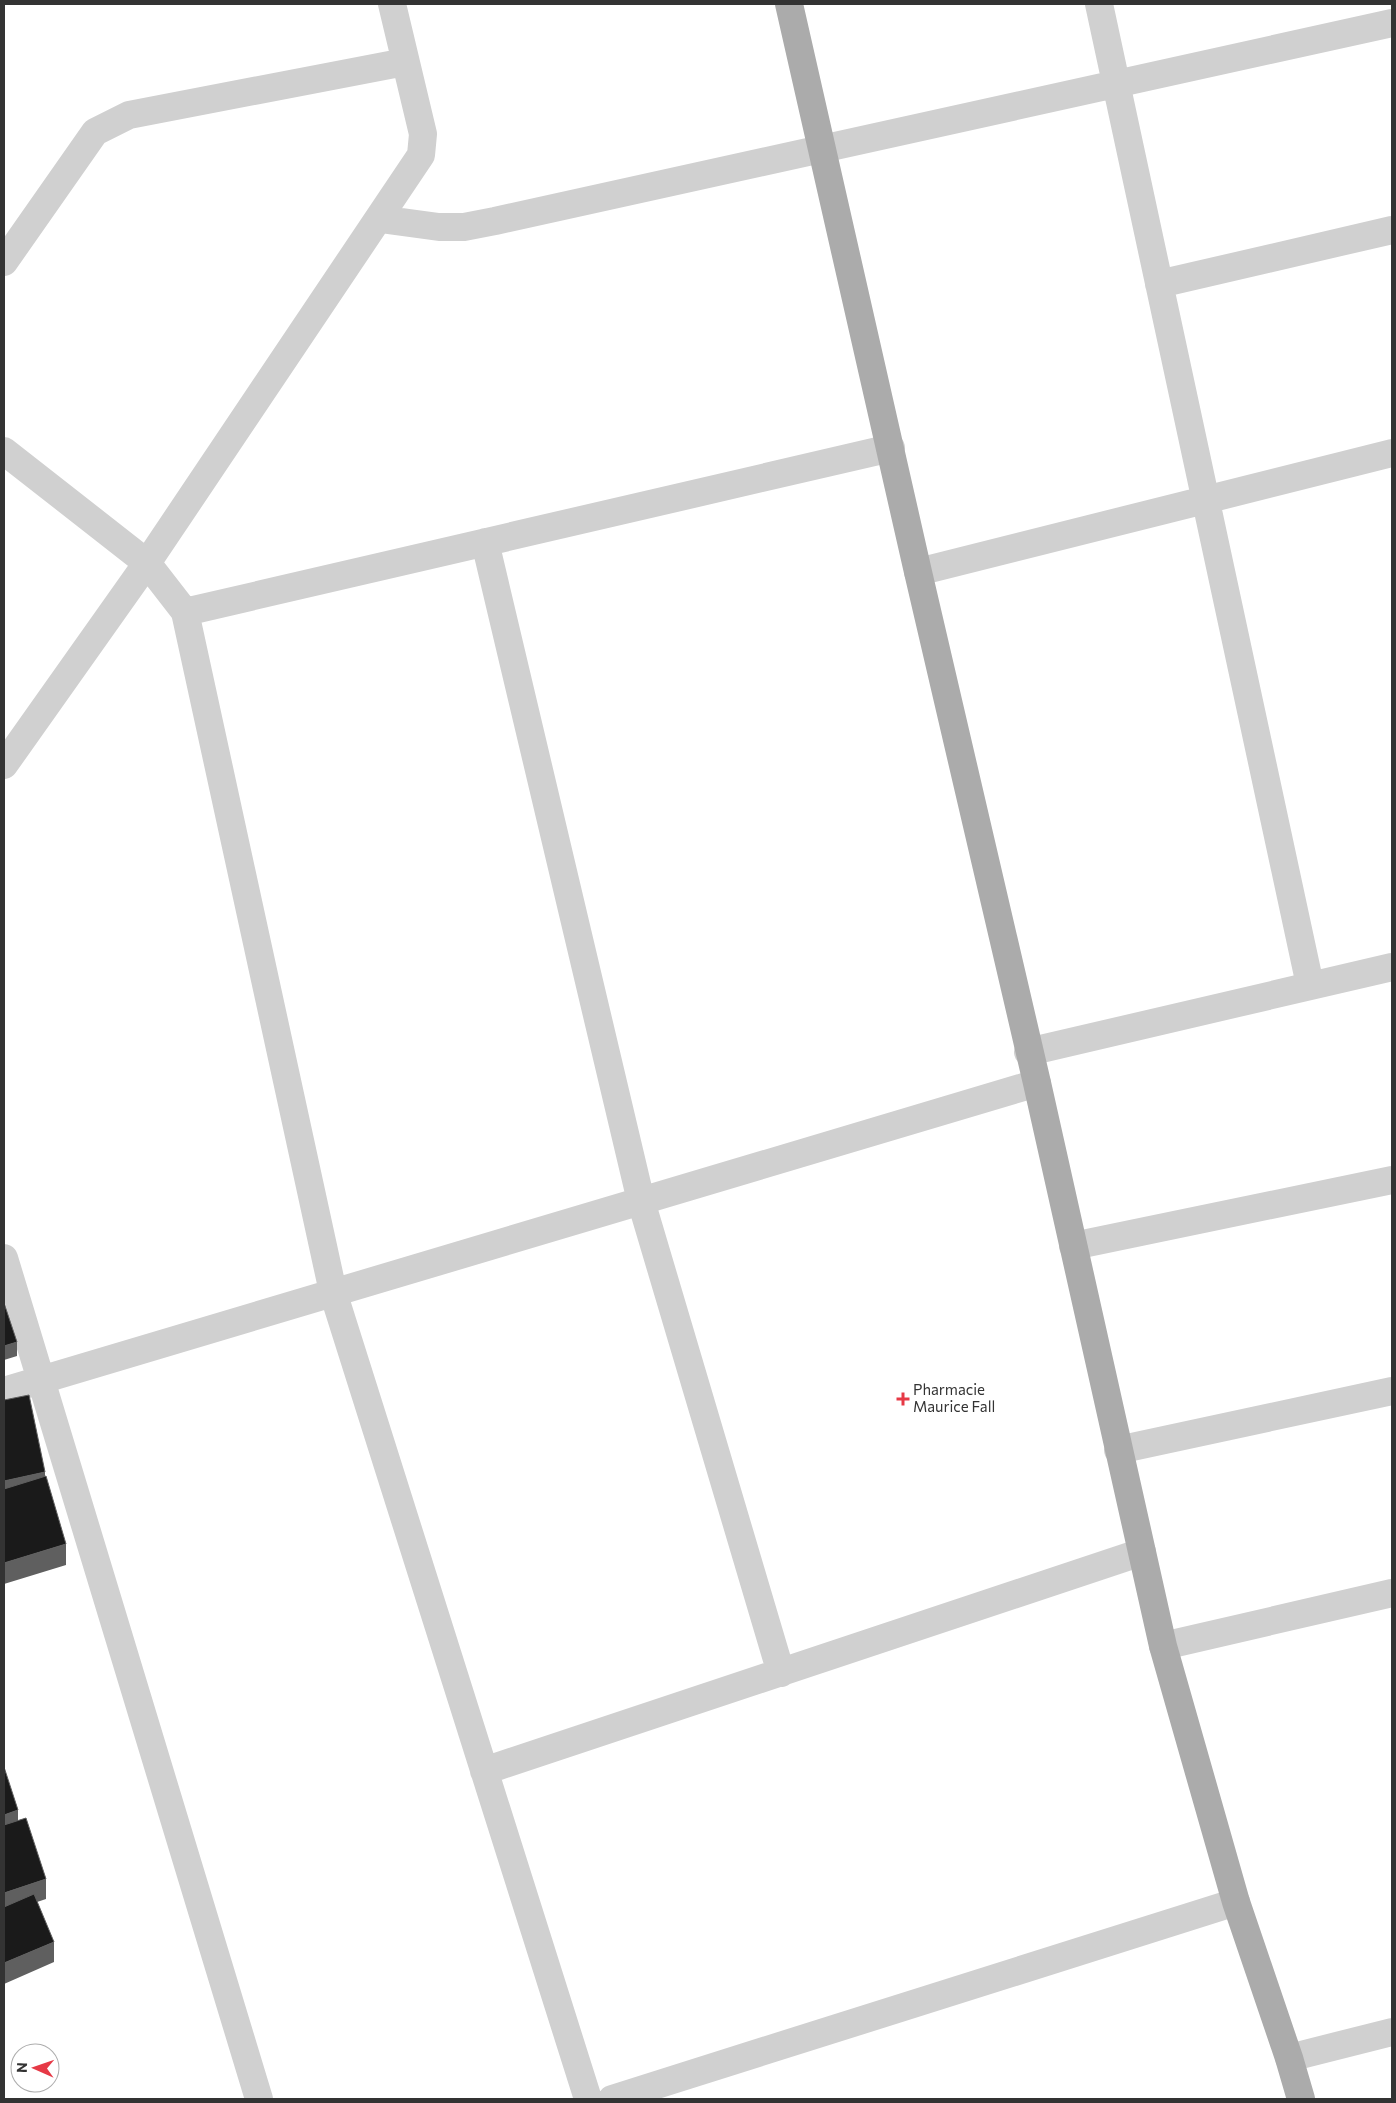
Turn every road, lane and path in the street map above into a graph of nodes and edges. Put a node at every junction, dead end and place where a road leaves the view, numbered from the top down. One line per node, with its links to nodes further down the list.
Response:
1 (392, 4): 5 (street)
2 (789, 4): 7 (main road)
3 (1099, 4): 6 (street)
4 (1392, 23): 6 (street)
5 (404, 62): 8 (street); 10 (street)
6 (1116, 84): 7 (street); 11 (street)
7 (822, 148): 8 (street); 12 (main road)
8 (380, 218): 17 (street)
9 (1392, 230): 11 (street)
10 (4, 262)
11 (1159, 284): 15 (street)
12 (891, 448): 16 (street); 18 (main road)
13 (4, 451): 17 (street)
14 (1392, 453): 15 (street)
15 (1206, 500): 18 (street); 22 (street)
16 (485, 542): 19 (street); 26 (street)
17 (148, 563): 19 (street); 20 (street)
18 (918, 572): 23 (main road)
19 (184, 612): 29 (street)
20 (4, 765)
21 (1392, 967): 22 (street)
22 (1310, 985): 23 (street)
23 (1028, 1052): 24 (main road)
24 (1037, 1083): 26 (street); 27 (main road)
25 (1392, 1180): 27 (street)
26 (641, 1201): 29 (street); 37 (street)
27 (1073, 1246): 33 (main road)
28 (4, 1258): 30 (street)
29 (333, 1292): 30 (street); 38 (street)
30 (41, 1379): 31 (street); 42 (street)
31 (4, 1391)
32 (1392, 1391): 33 (street)
33 (1118, 1450): 34 (main road)
34 (1142, 1552): 36 (main road); 37 (street)
35 (1392, 1593): 36 (street)
36 (1163, 1646): 39 (main road)
37 (781, 1673): 38 (street)
38 (484, 1771): 43 (street)
39 (1236, 1902): 41 (main road); 44 (street)
40 (1392, 2032): 41 (street)
41 (1289, 2058): 45 (main road)
42 (259, 2099)
43 (588, 2099)
44 (612, 2099)
45 (1301, 2099)

